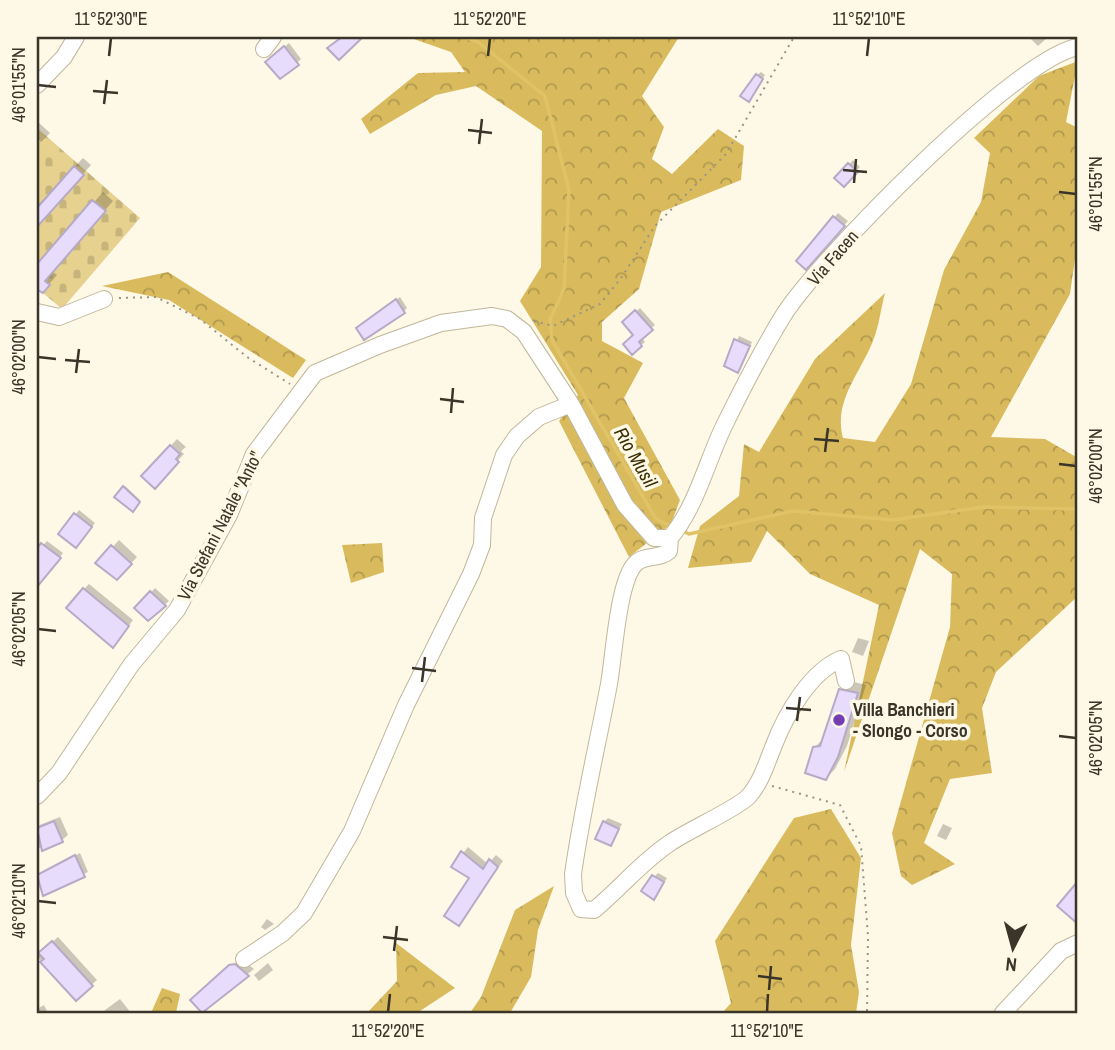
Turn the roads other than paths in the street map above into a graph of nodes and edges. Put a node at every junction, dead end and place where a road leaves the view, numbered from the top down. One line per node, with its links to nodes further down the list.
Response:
1 (76, 37): 3 (street)
2 (1078, 47): 7 (street, Via Facen)
3 (37, 85)
4 (104, 299): 5 (street)
5 (37, 313)
6 (570, 404): 7 (street, Via Stefani Natale "Anto"); 9 (street, Via Stefani Natale "Anto"); 11 (street)
7 (670, 537): 8 (street, Via Facen)
8 (846, 681)
9 (37, 796)
10 (1078, 943): 12 (street)
11 (244, 959)
12 (1003, 1013)

